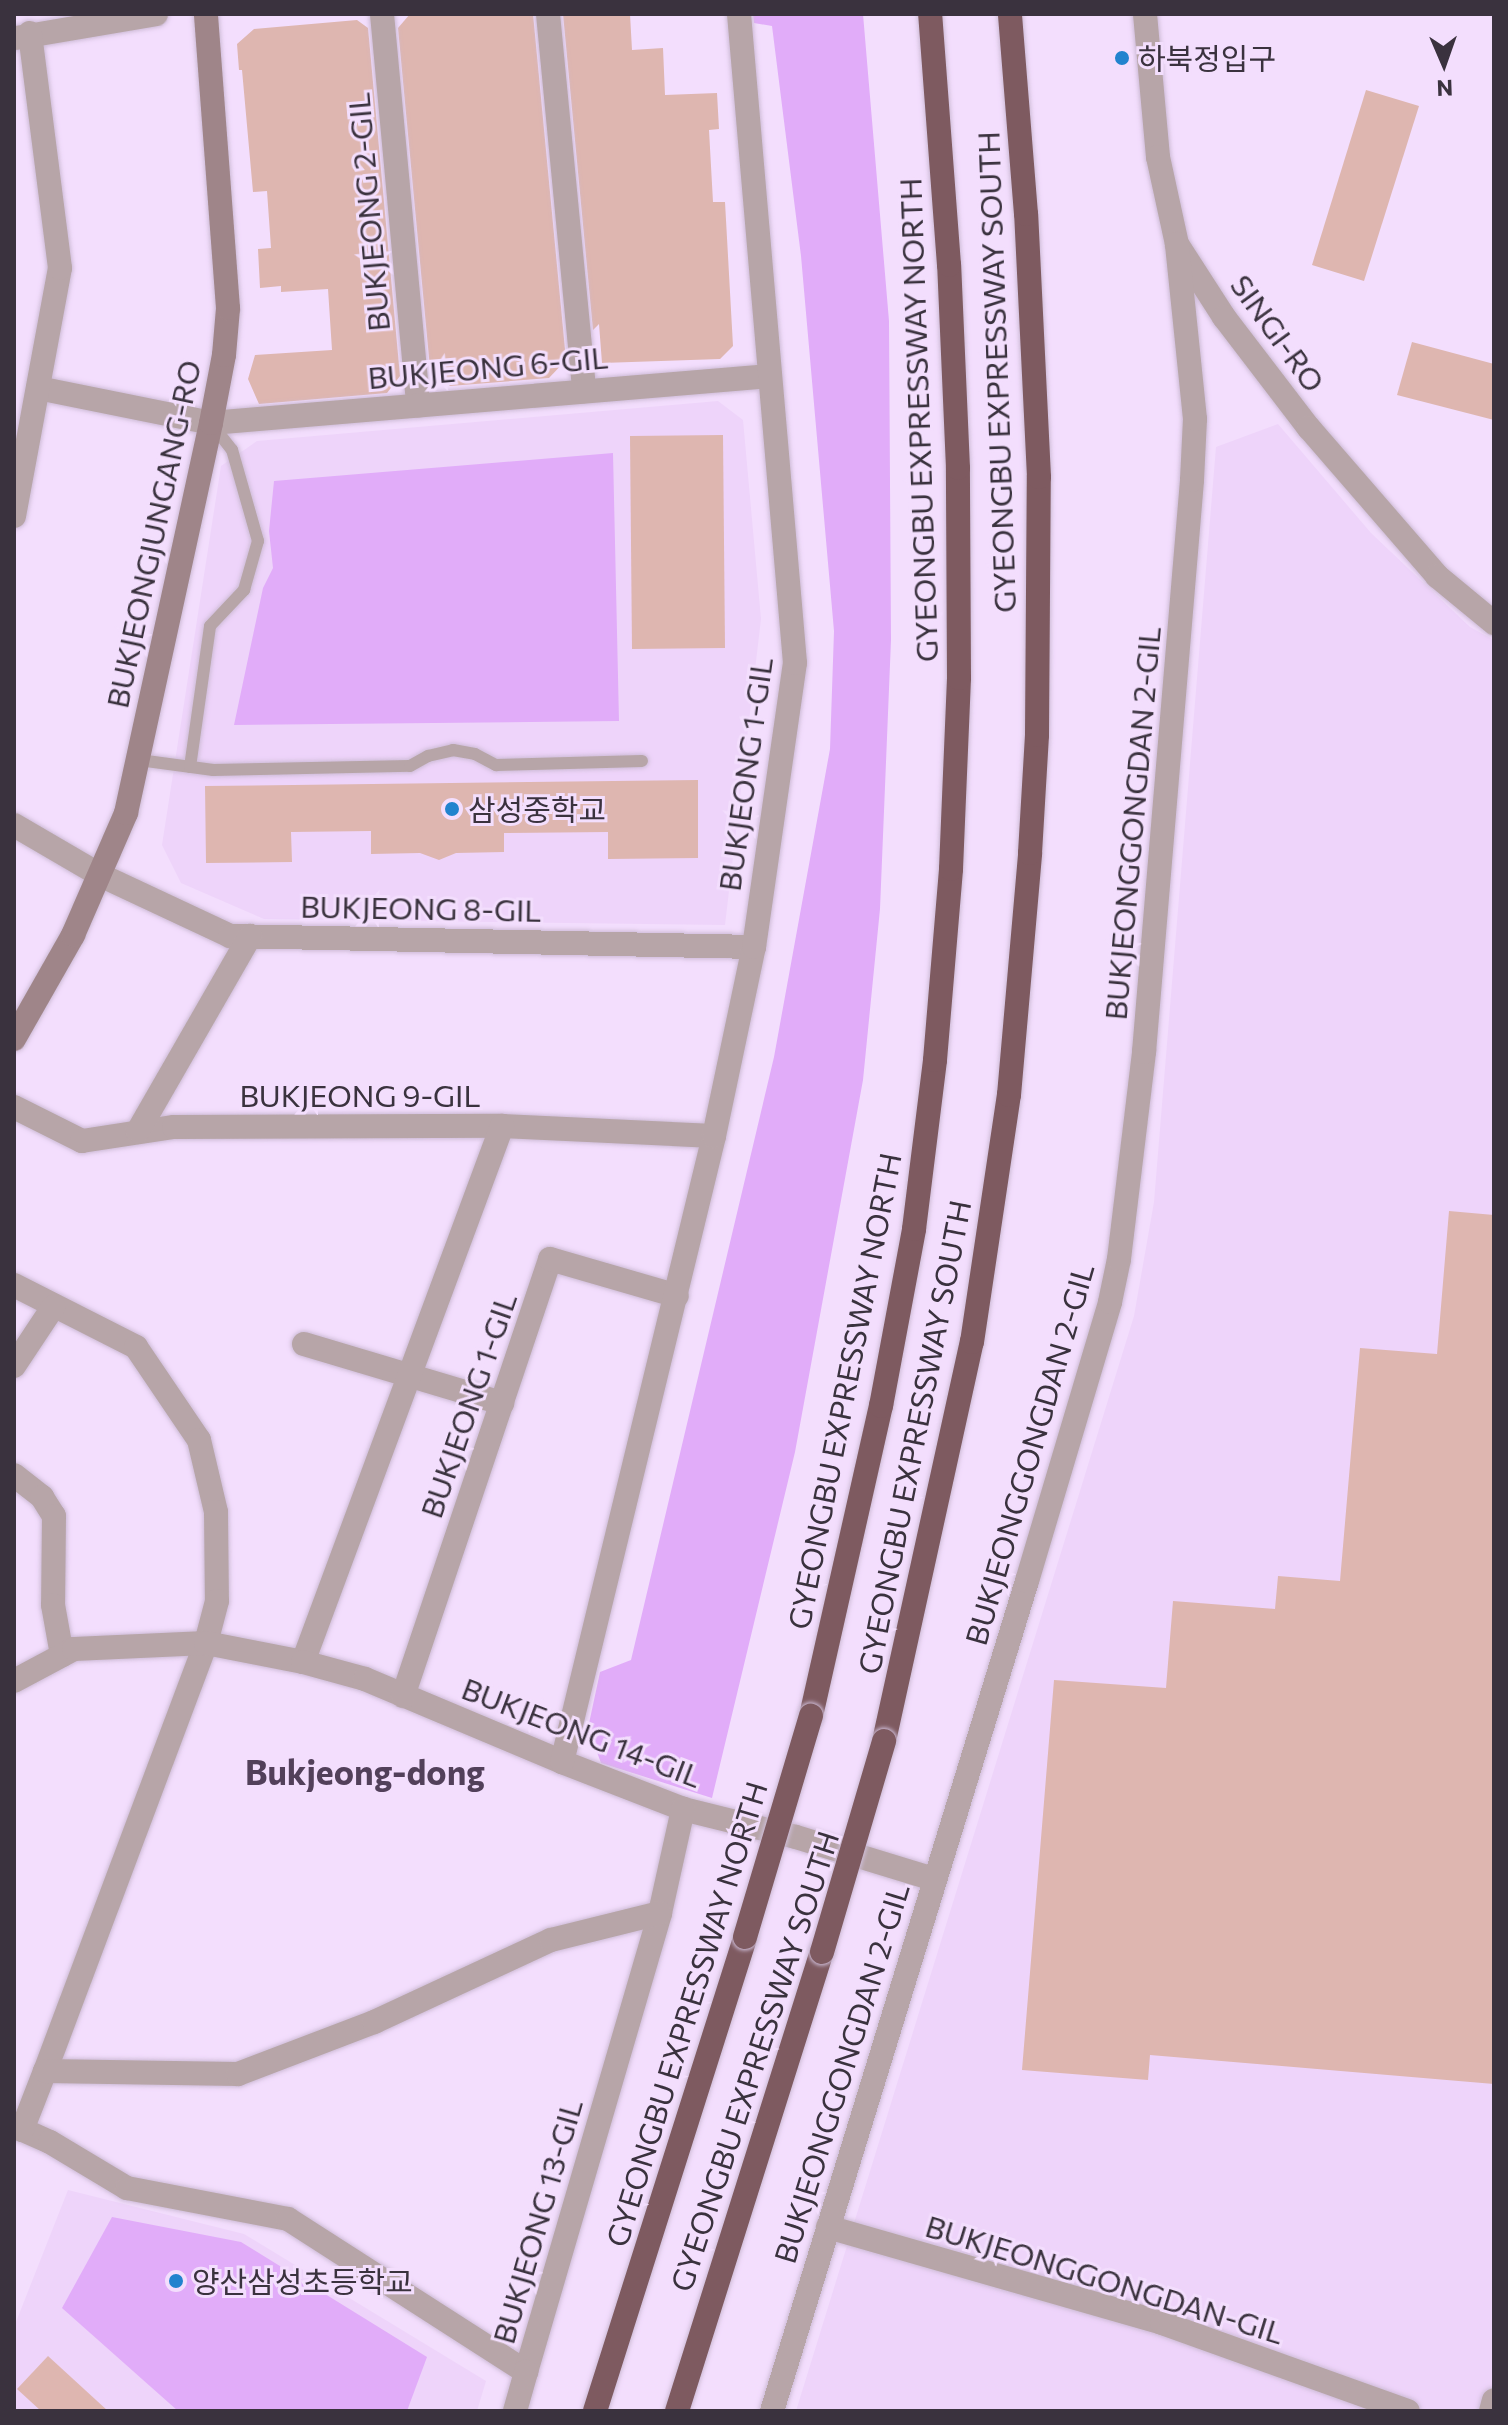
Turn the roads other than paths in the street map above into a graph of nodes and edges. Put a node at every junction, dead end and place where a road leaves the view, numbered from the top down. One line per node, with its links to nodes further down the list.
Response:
1 (156, 14): 9 (street)
2 (206, 14): 15 (street, BUKJEONGJUNGANG-RO)
3 (382, 14): 14 (street, BUKJEONG 2-GIL)
4 (548, 14): 13 (street)
5 (739, 14): 11 (street, BUKJEONG 1-GIL)
6 (930, 14): 53 (highway, GYEONGBU EXPRESSWAY NORTH, bridge)
7 (1010, 14): 54 (highway, GYEONGBU EXPRESSWAY SOUTH, bridge)
8 (1145, 14): 10 (street, SINGI-RO)
9 (22, 36): 12 (street)
10 (1177, 244): 17 (street, SINGI-RO); 45 (street, BUKJEONGGONGDAN 2-GIL)
11 (770, 376): 13 (street, BUKJEONG 6-GIL); 24 (street, BUKJEONG 1-GIL)
12 (38, 388): 15 (street, BUKJEONG 6-GIL); 16 (street)
13 (584, 391): 14 (street, BUKJEONG 6-GIL)
14 (418, 405): 15 (street, BUKJEONG 6-GIL)
15 (211, 423): 18 (street, BUKJEONGJUNGANG-RO); 20 (lane)
16 (14, 516)
17 (1494, 623)
18 (139, 760): 20 (lane); 22 (street, BUKJEONGJUNGANG-RO)
19 (642, 761): 20 (lane)
20 (190, 767)
21 (14, 825): 22 (street, BUKJEONG 8-GIL)
22 (100, 875): 23 (street, BUKJEONG 8-GIL); 25 (street, BUKJEONGJUNGANG-RO)
23 (250, 936): 24 (street, BUKJEONG 8-GIL); 28 (street)
24 (754, 947): 29 (street, BUKJEONG 1-GIL)
25 (14, 1039)
26 (14, 1107): 28 (street, BUKJEONG 9-GIL)
27 (502, 1126): 28 (street, BUKJEONG 9-GIL); 29 (street, BUKJEONG 9-GIL); 35 (street)
28 (138, 1131)
29 (714, 1136): 31 (street, BUKJEONG 1-GIL)
30 (14, 1285): 32 (street)
31 (677, 1296): 36 (street, BUKJEONG 1-GIL); 43 (street, BUKJEONG 1-GIL)
32 (53, 1307): 34 (street); 38 (street)
33 (304, 1344): 35 (street)
34 (14, 1366)
35 (409, 1377): 36 (street); 40 (street)
36 (502, 1403): 42 (street, BUKJEONG 1-GIL)
37 (14, 1475): 39 (street)
38 (206, 1643): 39 (street, BUKJEONG 14-GIL); 40 (street, BUKJEONG 14-GIL); 47 (street)
39 (62, 1655): 41 (street, BUKJEONG 14-GIL)
40 (303, 1662): 42 (street, BUKJEONG 14-GIL)
41 (14, 1681)
42 (403, 1696): 43 (street, BUKJEONG 14-GIL)
43 (562, 1762): 44 (street, BUKJEONG 14-GIL)
44 (683, 1809): 45 (street, BUKJEONG 14-GIL); 46 (street, BUKJEONG 13-GIL)
45 (933, 1879): 49 (street, BUKJEONGGONGDAN 2-GIL)
46 (660, 1913): 47 (street); 50 (street, BUKJEONG 13-GIL)
47 (45, 2071): 48 (street, BUKJEONG 13-GIL)
48 (18, 2128): 50 (street, BUKJEONG 13-GIL)
49 (828, 2227): 55 (street, BUKJEONGGONGDAN 2-GIL); 56 (street, BUKJEONGGONGDAN-GIL)
50 (526, 2372): 52 (street)
51 (1494, 2400): 57 (street)
52 (515, 2411)
53 (595, 2411)
54 (677, 2411)
55 (772, 2411)
56 (1408, 2411)
57 (1491, 2411)

